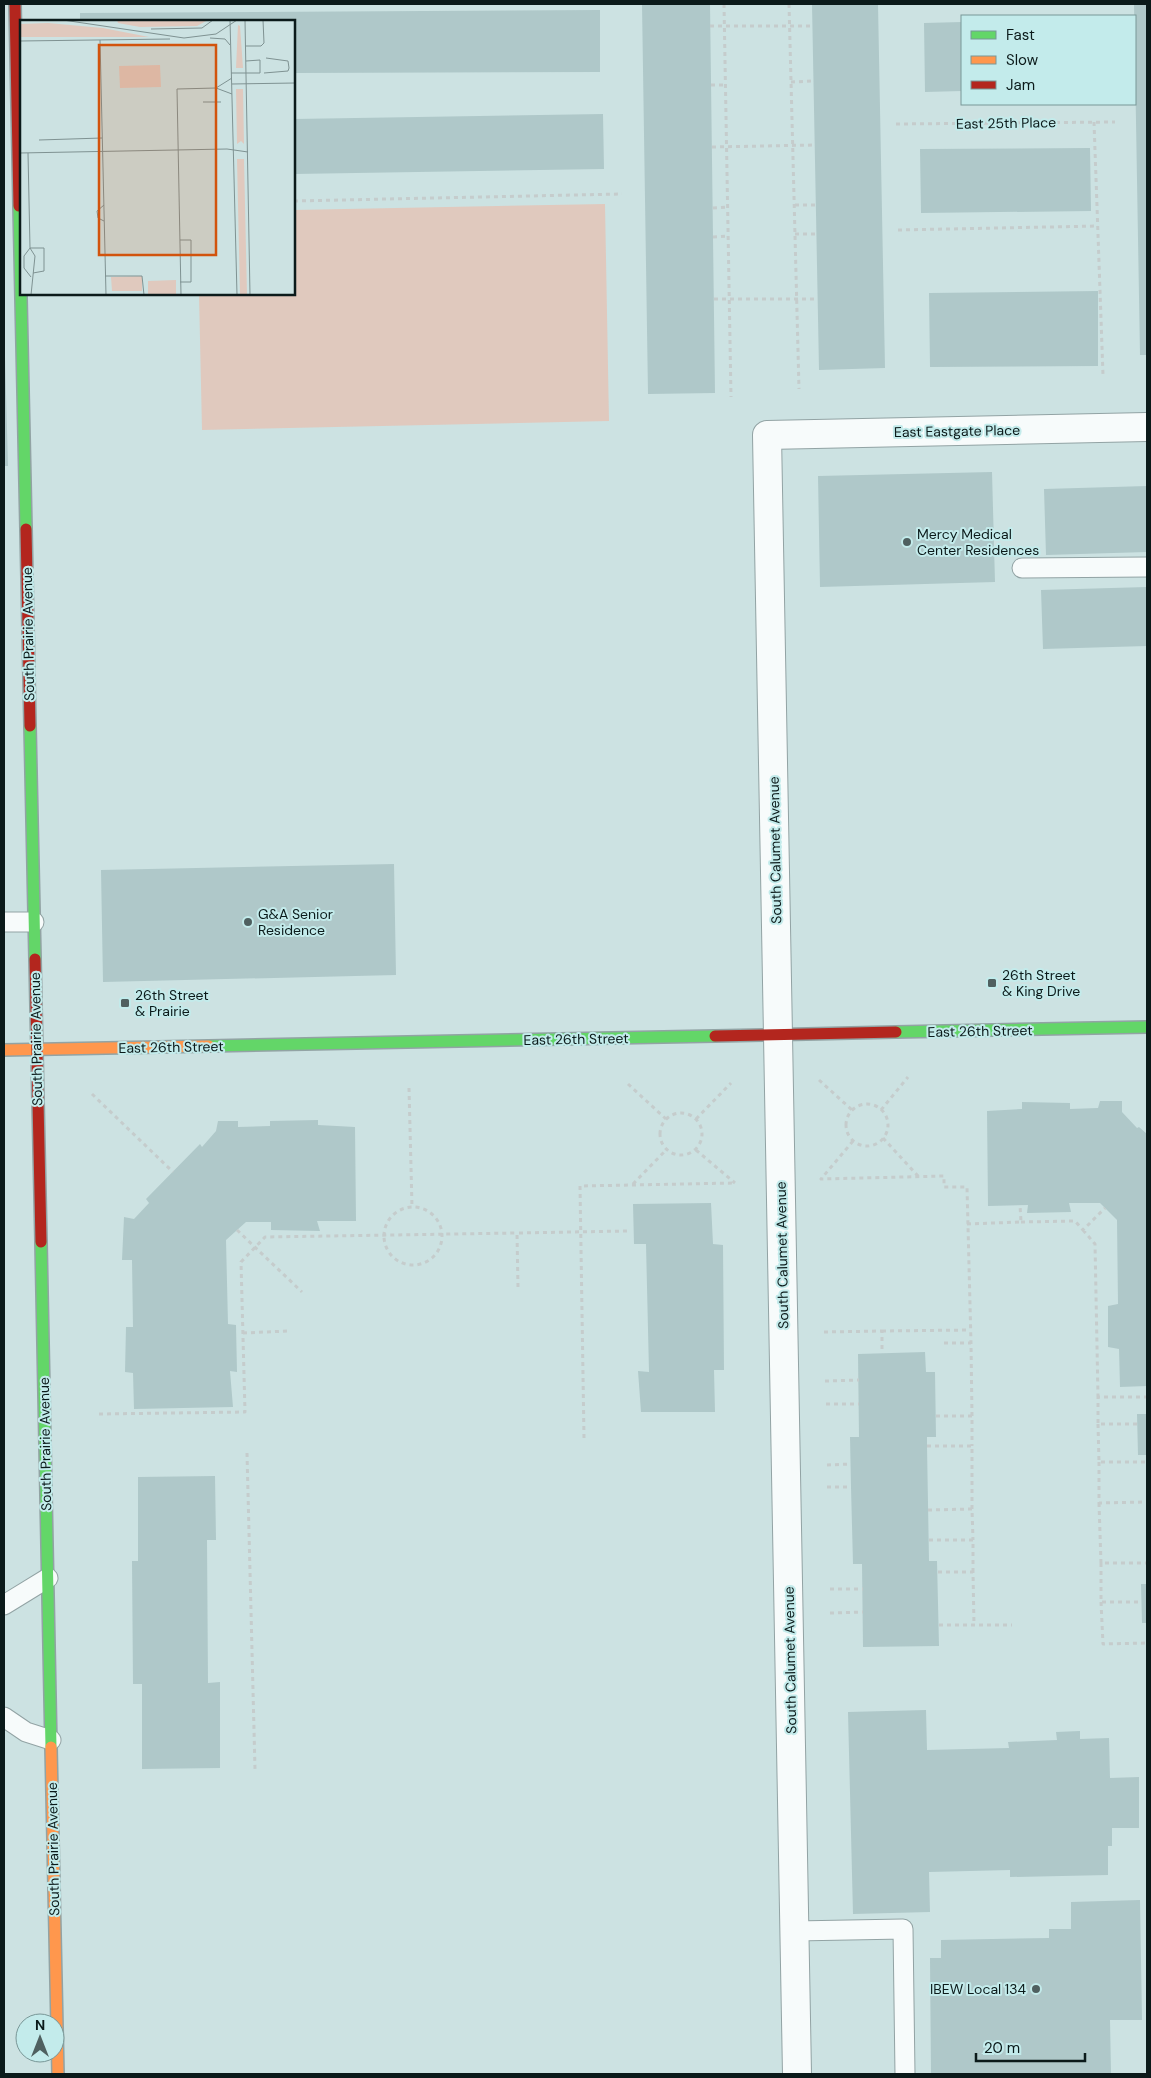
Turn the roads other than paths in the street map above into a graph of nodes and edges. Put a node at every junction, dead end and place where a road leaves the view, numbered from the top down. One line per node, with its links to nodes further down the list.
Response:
1 (15, 4): 2 (street, South Prairie Avenue)
2 (20, 246)
3 (21, 295): 9 (street, South Prairie Avenue)
4 (1147, 427): 5 (street, East Eastgate Place)
5 (767, 435): 11 (street, South Calumet Avenue)
6 (1147, 567): 7 (lane)
7 (1022, 568)
8 (4, 922): 9 (lane)
9 (34, 922): 12 (street, South Prairie Avenue)
10 (1147, 1027): 11 (street, East 26th Street)
11 (778, 1034): 12 (street, East 26th Street); 18 (street, South Calumet Avenue)
12 (36, 1049): 13 (street, East 26th Street); 14 (street, South Prairie Avenue)
13 (4, 1050)
14 (48, 1578): 15 (lane); 17 (street, South Prairie Avenue)
15 (4, 1604)
16 (4, 1717): 17 (lane)
17 (51, 1740): 19 (street, South Prairie Avenue)
18 (794, 1931): 20 (street, South Calumet Avenue); 21 (lane)
19 (58, 2074)
20 (797, 2074)
21 (905, 2074)

